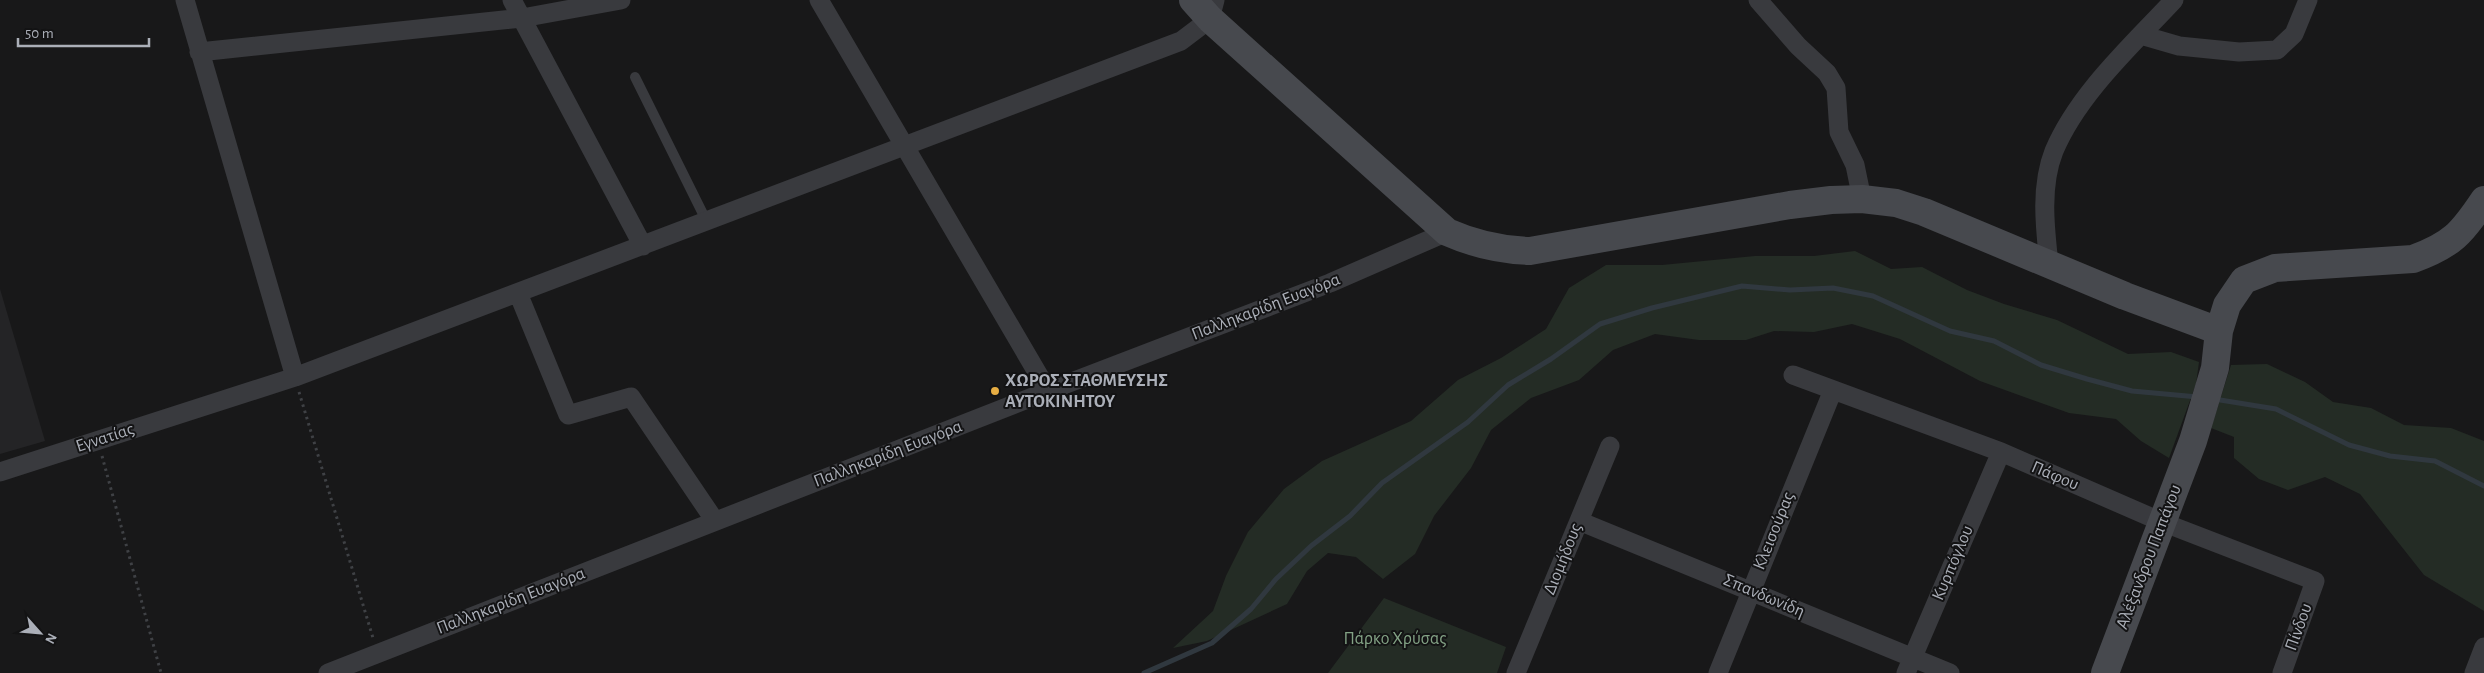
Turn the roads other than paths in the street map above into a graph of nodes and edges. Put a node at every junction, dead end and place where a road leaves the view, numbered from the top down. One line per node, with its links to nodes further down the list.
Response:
1 (185, 0): 11 (street)
2 (512, 0): 9 (street)
3 (621, 0): 9 (street)
4 (818, 0): 13 (street)
5 (1758, 0): 14 (street)
6 (2174, 0): 10 (street)
7 (2308, 0): 10 (street)
8 (1206, 6): 13 (street, Εγνατίας); 17 (street)
9 (522, 18): 11 (street); 18 (street)
10 (2141, 35): 19 (street)
11 (199, 52): 23 (street)
12 (635, 77): 16 (lane)
13 (904, 146): 16 (street, Εγνατίας); 25 (street)
14 (1862, 199): 17 (street); 19 (street)
15 (2484, 200): 21 (street, Αλέξανδρου Παπάγου)
16 (707, 222): 18 (street, Εγνατίας)
17 (1447, 232): 25 (street, Παλληκαρίδη Ευαγόρα)
18 (643, 246): 20 (street, Εγνατίας)
19 (2049, 264): 21 (street)
20 (518, 293): 23 (street, Εγνατίας); 29 (street)
21 (2219, 331): 31 (street, Αλέξανδρου Παπάγου)
22 (1794, 375): 24 (street, Πάφου)
23 (294, 377): 28 (street, Εγνατίας)
24 (1833, 390): 27 (street, Πάφου); 33 (street, Κλεισούρας)
25 (1048, 391): 29 (street, Παλληκαρίδη Ευαγόρα)
26 (1610, 446): 30 (street, Διομήδους)
27 (2001, 452): 31 (street, Πάφου); 35 (street, Κυρπόγλου)
28 (0, 472)
29 (715, 521): 36 (street, Παλληκαρίδη Ευαγόρα)
30 (1578, 521): 33 (street, Σπανδωνίδη); 37 (street, Διομήδους)
31 (2162, 522): 32 (street, Πάφου); 40 (street, Αλέξανδρου Παπάγου)
32 (2315, 581): 41 (street, Πίνδου)
33 (1750, 590): 35 (street, Σπανδωνίδη); 38 (street, Κλεισούρας)
34 (2484, 647): 42 (street)
35 (1909, 666): 39 (street, Σπανδωνίδη)
36 (328, 673)
37 (1516, 673)
38 (1718, 673)
39 (1950, 673)
40 (2105, 673)
41 (2282, 673)
42 (2474, 673)

